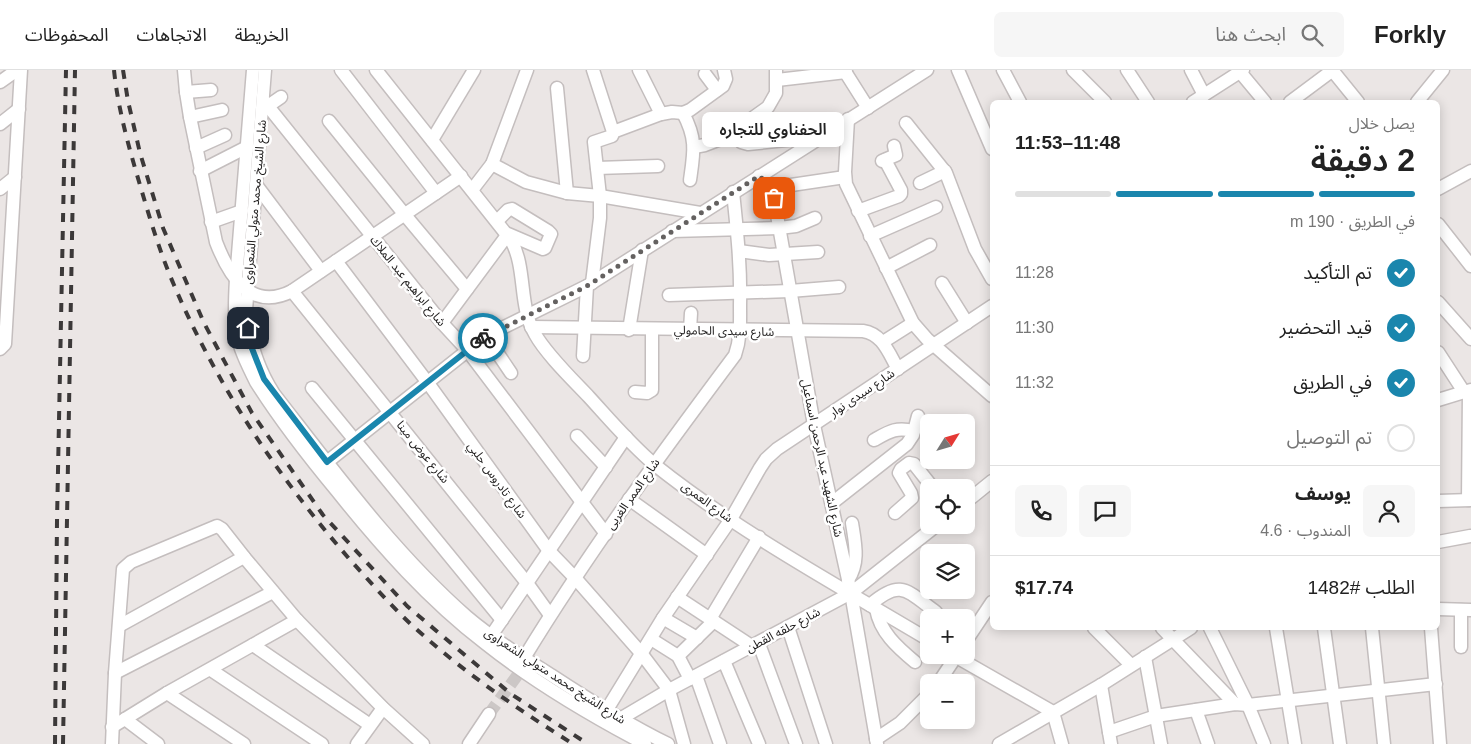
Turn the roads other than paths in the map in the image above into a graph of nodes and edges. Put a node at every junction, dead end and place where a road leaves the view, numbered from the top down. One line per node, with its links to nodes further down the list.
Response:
1 (17, 70): 26 (street)
2 (21, 70): 43 (street)
3 (184, 70): 30 (street)
4 (253, 70): 59 (street, شارع الشيخ محمد متولي الشعراوى)
5 (265, 70): 41 (street, شارع الشيخ محمد متولي الشعراوى)
6 (341, 70): 80 (street)
7 (376, 70): 56 (street)
8 (474, 70): 56 (street)
9 (527, 70): 62 (street)
10 (593, 70): 52 (street)
11 (639, 70): 46 (street)
12 (724, 70): 29 (street)
13 (927, 70): 42 (street)
14 (958, 70): 57 (street)
15 (1003, 70): 33 (street)
16 (1073, 70): 34 (street)
17 (1127, 70): 35 (street)
18 (1191, 70): 31 (street)
19 (1333, 70): 38 (street); 39 (street)
20 (1442, 70): 40 (street)
21 (1242, 71): 31 (street); 37 (street)
22 (849, 72): 24 (street); 42 (street)
23 (705, 74): 29 (street)
24 (792, 74): 25 (street)
25 (776, 75): 53 (street)
26 (0, 82)
27 (557, 88): 81 (street)
28 (211, 90): 30 (street)
29 (717, 90): 45 (street)
30 (186, 92): 47 (street)
31 (1204, 95): 36 (street)
32 (281, 97): 41 (street)
33 (1019, 100)
34 (1103, 100)
35 (1147, 100)
36 (1196, 100)
37 (1264, 100)
38 (1293, 100)
39 (1356, 100)
40 (1419, 100)
41 (266, 103): 74 (street, شارع الشيخ محمد متولي الشعراوى); 96 (street, شارع ابراهيم عبد الملاك)
42 (868, 108): 48 (street)
43 (19, 109): 51 (street); 70 (street)
44 (222, 110): 47 (street)
45 (683, 113): 46 (street); 60 (street)
46 (660, 114): 52 (street)
47 (190, 117): 61 (street)
48 (848, 119): 55 (street); 71 (street)
49 (329, 121): 87 (street)
50 (906, 123): 66 (street)
51 (0, 124)
52 (613, 132): 64 (street)
53 (735, 132): 55 (street); 60 (street)
54 (225, 135): 61 (street)
55 (820, 137): 69 (street)
56 (432, 140): 68 (street)
57 (990, 144)
58 (894, 146): 85 (street)
59 (247, 147): 65 (street); 84 (street, شارع الشيخ محمد متولي الشعراوى)
60 (694, 147): 72 (street)
61 (196, 148): 65 (street)
62 (492, 164): 78 (street); 81 (street)
63 (658, 166): 64 (street)
64 (597, 168): 82 (street)
65 (200, 171): 90 (street)
66 (945, 171): 73 (street); 109 (street)
67 (1471, 171): 76 (street)
68 (461, 176): 78 (street); 80 (street)
69 (759, 176): 75 (street, شارع الشهيد عبد الرحمن اسماعيل); 79 (street)
70 (15, 177): 77 (street); 98 (street)
71 (845, 177): 75 (street); 85 (street)
72 (690, 180)
73 (920, 183)
74 (257, 186): 108 (street); 115 (street, شارع الشيخ محمد متولي الشعراوى)
75 (770, 188): 92 (street, شارع الشهيد عبد الرحمن اسماعيل)
76 (1440, 188)
77 (0, 189)
78 (472, 190): 89 (street)
79 (733, 192): 86 (street); 93 (street, شارع الممر الغربى)
80 (436, 193): 87 (street)
81 (567, 194): 82 (street)
82 (600, 196): 86 (street); 112 (street)
83 (936, 207): 97 (street)
84 (242, 211): 90 (street); 110 (street, شارع الشيخ محمد متولي الشعراوى)
85 (858, 211): 97 (street)
86 (700, 213): 94 (street)
87 (404, 215): 96 (street); 114 (street)
88 (815, 218): 92 (street)
89 (497, 221): 95 (street); 95 (street)
90 (211, 222): 110 (street)
91 (1440, 226): 106 (street)
92 (779, 228): 93 (street); 104 (street, شارع الشهيد عبد الرحمن اسماعيل)
93 (737, 230): 94 (street); 102 (street, شارع الممر الغربى)
94 (672, 231): 101 (street)
95 (508, 234): 114 (street); 123 (street)
96 (372, 236): 105 (street); 124 (street, شارع ابراهيم عبد الملاك)
97 (870, 236): 107 (street)
98 (12, 239): 100 (street); 137 (street)
99 (930, 245): 107 (street)
100 (0, 248)
101 (642, 250): 112 (street); 128 (street)
102 (739, 251): 104 (street); 118 (street, شارع الممر الغربى)
103 (818, 252): 104 (street)
104 (784, 254): 117 (street, شارع الشهيد عبد الرحمن اسماعيل)
105 (336, 261): 108 (street); 143 (street, شارع تادروس حلبي)
106 (1469, 262)
107 (886, 268): 125 (street)
108 (321, 271): 116 (street)
109 (990, 275)
110 (236, 279): 115 (street); 254 (street, شارع الشيخ محمد متولي الشعراوى)
111 (942, 283): 126 (street)
112 (589, 284): 123 (street); 127 (street)
113 (839, 287): 117 (street)
114 (467, 289): 124 (street)
115 (248, 291): 116 (street); 157 (street, شارع الشيخ محمد متولي الشعراوى)
116 (292, 291): 149 (street, شارع عوض مينا)
117 (790, 291): 118 (street); 132 (street, شارع الشهيد عبد الرحمن اسماعيل)
118 (740, 293): 119 (street); 131 (street, شارع الممر الغربى)
119 (669, 295)
120 (1440, 304): 134 (street)
121 (990, 307): 126 (street, شارع سيدى نوار)
122 (691, 313): 130 (street)
123 (529, 321): 127 (street, شارع سيدى الحامولي); 133 (street); 154 (street, شارع العمرى)
124 (442, 323): 138 (street, شارع ابراهيم عبد الملاك)
125 (913, 323): 135 (street); 136 (street)
126 (967, 323): 136 (street, شارع سيدى نوار)
127 (584, 328): 128 (street, شارع سيدى الحامولي); 140 (street)
128 (629, 330): 129 (street, شارع سيدى الحامولي)
129 (652, 330): 130 (street, شارع سيدى الحامولي); 147 (street)
130 (690, 330): 131 (street, شارع سيدى الحامولي)
131 (740, 331): 132 (street, شارع سيدى الحامولي); 158 (street, شارع الممر الغربى)
132 (797, 331): 135 (street, شارع سيدى الحامولي); 151 (street, شارع الشهيد عبد الرحمن اسماعيل)
133 (486, 336): 138 (street); 142 (street)
134 (1471, 338)
135 (883, 342): 141 (street)
136 (935, 346): 141 (street, شارع سيدى نوار); 144 (street)
137 (0, 349)
138 (467, 350): 143 (street); 165 (street, شارع ابراهيم عبد الملاك)
139 (1440, 355): 146 (street)
140 (583, 356)
141 (898, 369): 151 (street, شارع سيدى نوار)
142 (511, 373)
143 (428, 383): 149 (street); 176 (street, شارع تادروس حلبي)
144 (987, 383)
145 (312, 388): 155 (street)
146 (1468, 391): 148 (street); 164 (street)
147 (635, 392)
148 (1440, 399)
149 (391, 412): 155 (street); 181 (street, شارع عوض مينا)
150 (918, 416): 152 (street)
151 (814, 425): 167 (street, شارع الشهيد عبد الرحمن اسماعيل); 169 (street, شارع سيدى نوار)
152 (914, 431): 156 (street); 167 (street)
153 (577, 436): 159 (street)
154 (626, 437): 158 (street, شارع العمرى); 159 (street)
155 (353, 440): 157 (street); 193 (street)
156 (874, 440)
157 (327, 462): 207 (street, شارع الشيخ محمد متولي الشعراوى)
158 (654, 464): 163 (street, شارع الممر الغربى); 169 (street, شارع العمرى)
159 (606, 467): 165 (street)
160 (926, 479): 168 (street)
161 (990, 487): 162 (street)
162 (975, 496)
163 (629, 499): 171 (street, شارع الممر الغربى); 177 (street)
164 (1469, 500): 166 (street)
165 (583, 501): 171 (street, شارع ابراهيم عبد الملاك); 176 (street)
166 (1440, 501)
167 (832, 503): 180 (street, شارع الشهيد عبد الرحمن اسماعيل)
168 (895, 513)
169 (730, 520): 174 (street, شارع العمرى); 177 (street, شارع سيدى نوار)
170 (852, 523): 180 (street)
171 (606, 534): 179 (street, شارع الممر الغربى)
172 (926, 534): 183 (street, شارع حلقه القطن)
173 (1470, 536): 175 (street)
174 (759, 537): 183 (street, شارع العمرى); 194 (street)
175 (1440, 542)
176 (548, 551): 179 (street, شارع تادروس حلبي); 181 (street)
177 (707, 555): 184 (street, شارع سيدى نوار)
178 (244, 557): 182 (street); 195 (street); 195 (street)
179 (576, 579): 190 (street, شارع الممر الغربى); 214 (street, شارع تادروس حلبي)
180 (848, 580): 183 (street, شارع الشهيد عبد الرحمن اسماعيل)
181 (528, 583): 190 (street, شارع عوض مينا); 193 (street)
182 (273, 592): 192 (street); 223 (street)
183 (851, 593): 186 (street, شارع العمرى); 196 (street, شارع حلقه القطن); 246 (street, شارع الشهيد عبد الرحمن اسماعيل)
184 (678, 597): 191 (street, شارع سيدى نوار); 194 (street)
185 (990, 605): 197 (street)
186 (873, 607): 187 (street); 206 (street, شارع العمرى); 219 (street)
187 (932, 609)
188 (1440, 609): 189 (street)
189 (1466, 610): 213 (street)
190 (550, 615): 217 (street, شارع الممر الغربى)
191 (664, 618): 208 (street); 210 (street, شارع سيدى نوار)
192 (297, 620): 211 (street); 235 (street)
193 (502, 620): 207 (street)
194 (712, 620): 208 (street); 212 (street)
195 (119, 626): 223 (street)
196 (788, 627): 212 (street, شارع حلقه القطن); 260 (street)
197 (975, 628)
198 (1096, 630): 221 (street)
199 (1164, 630): 209 (street)
200 (1188, 630): 209 (street)
201 (1211, 630): 234 (street)
202 (1276, 630): 231 (street)
203 (1324, 630): 230 (street)
204 (1372, 630): 228 (street)
205 (1432, 630): 226 (street)
206 (920, 635)
207 (491, 636): 217 (street, شارع الشيخ محمد متولي الشعراوى)
208 (697, 638): 215 (street)
209 (1174, 638): 216 (street); 233 (street)
210 (651, 639): 214 (street, شارع سيدى نوار); 215 (street)
211 (253, 645): 222 (street); 243 (street)
212 (756, 645): 218 (street, شارع حلقه القطن); 259 (street)
213 (1461, 647)
214 (641, 653): 227 (street, شارع تادروس حلبي); 237 (street, شارع سيدى نوار)
215 (678, 656): 224 (street)
216 (1145, 657): 221 (street); 240 (street)
217 (524, 658): 237 (street, شارع الشيخ محمد متولي الشعراوى)
218 (724, 661): 224 (street, شارع حلقه القطن); 258 (street)
219 (915, 662)
220 (969, 664): 238 (street)
221 (1132, 664): 225 (street)
222 (210, 670): 229 (street); 250 (street)
223 (115, 673): 244 (street)
224 (693, 678): 227 (street, شارع حلقه القطن); 257 (street)
225 (1101, 684): 238 (street); 245 (street)
226 (1436, 684): 228 (street); 269 (street)
227 (669, 690): 242 (street, شارع حلقه القطن); 256 (street)
228 (1378, 690): 230 (street); 268 (street)
229 (167, 693): 241 (street); 249 (street)
230 (1333, 695): 231 (street); 267 (street)
231 (1287, 700): 234 (street); 266 (street)
232 (920, 703): 246 (street)
233 (1235, 704): 234 (street); 236 (street)
234 (1248, 705): 265 (street)
235 (383, 708): 243 (street); 252 (street)
236 (1196, 710): 240 (street); 264 (street)
237 (606, 711): 242 (street, شارع الشيخ محمد متولي الشعراوى)
238 (1053, 712): 261 (street); 262 (street)
239 (489, 714): 253 (street)
240 (1156, 716): 245 (street); 263 (street)
241 (125, 719): 244 (street); 248 (street)
242 (620, 719): 255 (street, شارع الشيخ محمد متولي الشعراوى)
243 (370, 725): 251 (street)
244 (112, 727): 247 (street)
245 (1110, 738)
246 (877, 742)
247 (112, 744)
248 (158, 744)
249 (244, 744)
250 (322, 744)
251 (357, 744)
252 (423, 744)
253 (470, 744)
254 (645, 744)
255 (668, 744)
256 (684, 744)
257 (720, 744)
258 (759, 744)
259 (796, 744)
260 (826, 744)
261 (999, 744)
262 (1062, 744)
263 (1161, 744)
264 (1208, 744)
265 (1264, 744)
266 (1294, 744)
267 (1340, 744)
268 (1384, 744)
269 (1440, 744)

